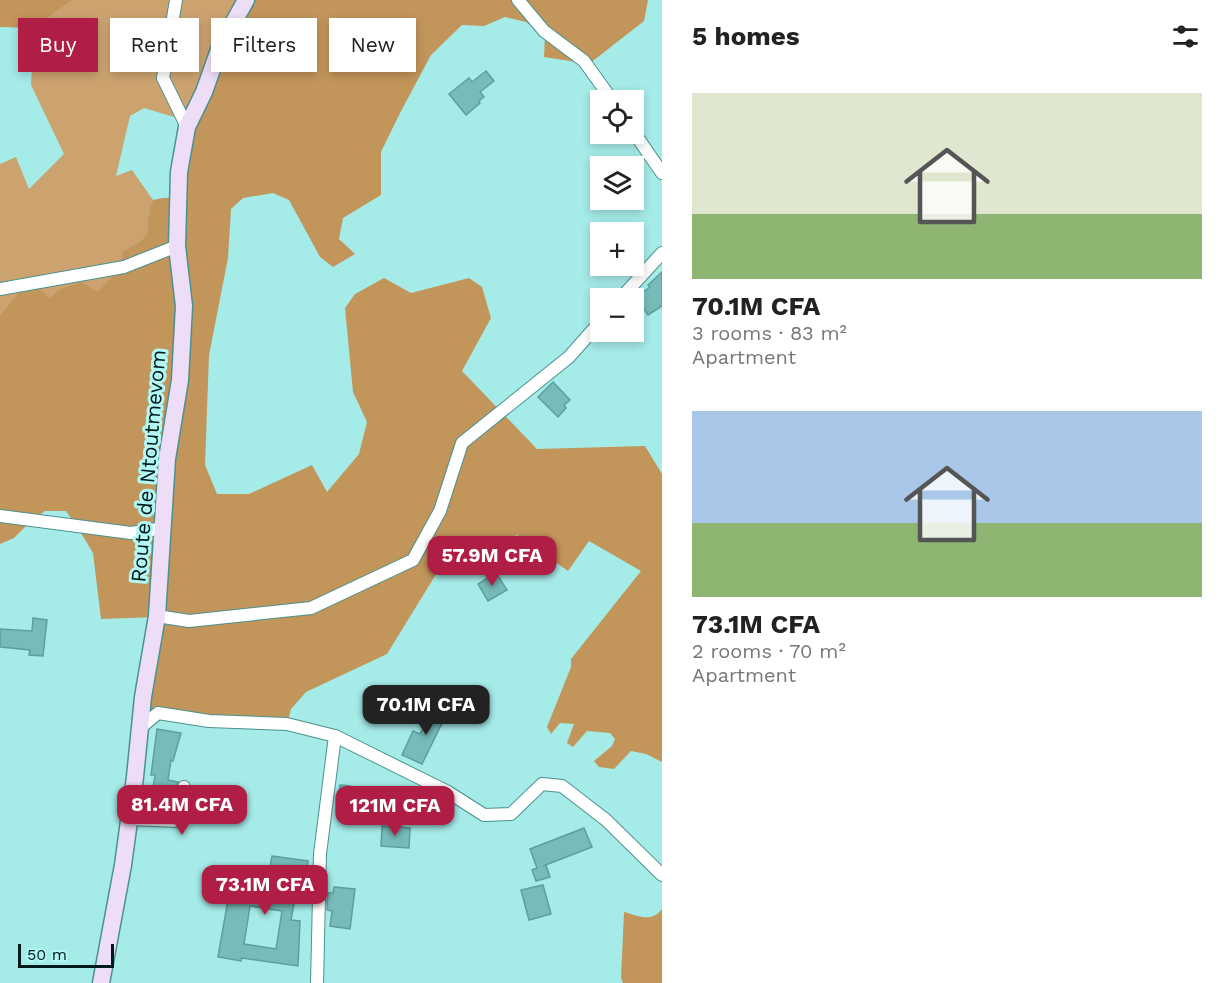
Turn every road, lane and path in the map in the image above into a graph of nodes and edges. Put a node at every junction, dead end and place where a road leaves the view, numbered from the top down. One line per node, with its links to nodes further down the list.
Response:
1 (176, 0): 5 (street)
2 (246, 0): 5 (street, Route de Ntoutmevom)
3 (518, 0): 4 (street)
4 (605, 90)
5 (187, 127): 8 (street, Route de Ntoutmevom)
6 (642, 144): 7 (street)
7 (662, 173)
8 (177, 246): 11 (street); 14 (street, Route de Ntoutmevom)
9 (662, 253): 10 (street)
10 (630, 288)
11 (0, 289)
12 (590, 333): 15 (street)
13 (0, 516): 14 (street)
14 (164, 528): 15 (street, Route de Ntoutmevom)
15 (157, 616): 16 (street, Route de Ntoutmevom)
16 (140, 728): 17 (street); 19 (street, Route de Ntoutmevom)
17 (335, 736): 20 (street); 22 (street)
18 (184, 787): 19 (street)
19 (129, 819): 21 (street, Route de Ntoutmevom)
20 (662, 875)
21 (101, 983)
22 (317, 983)

